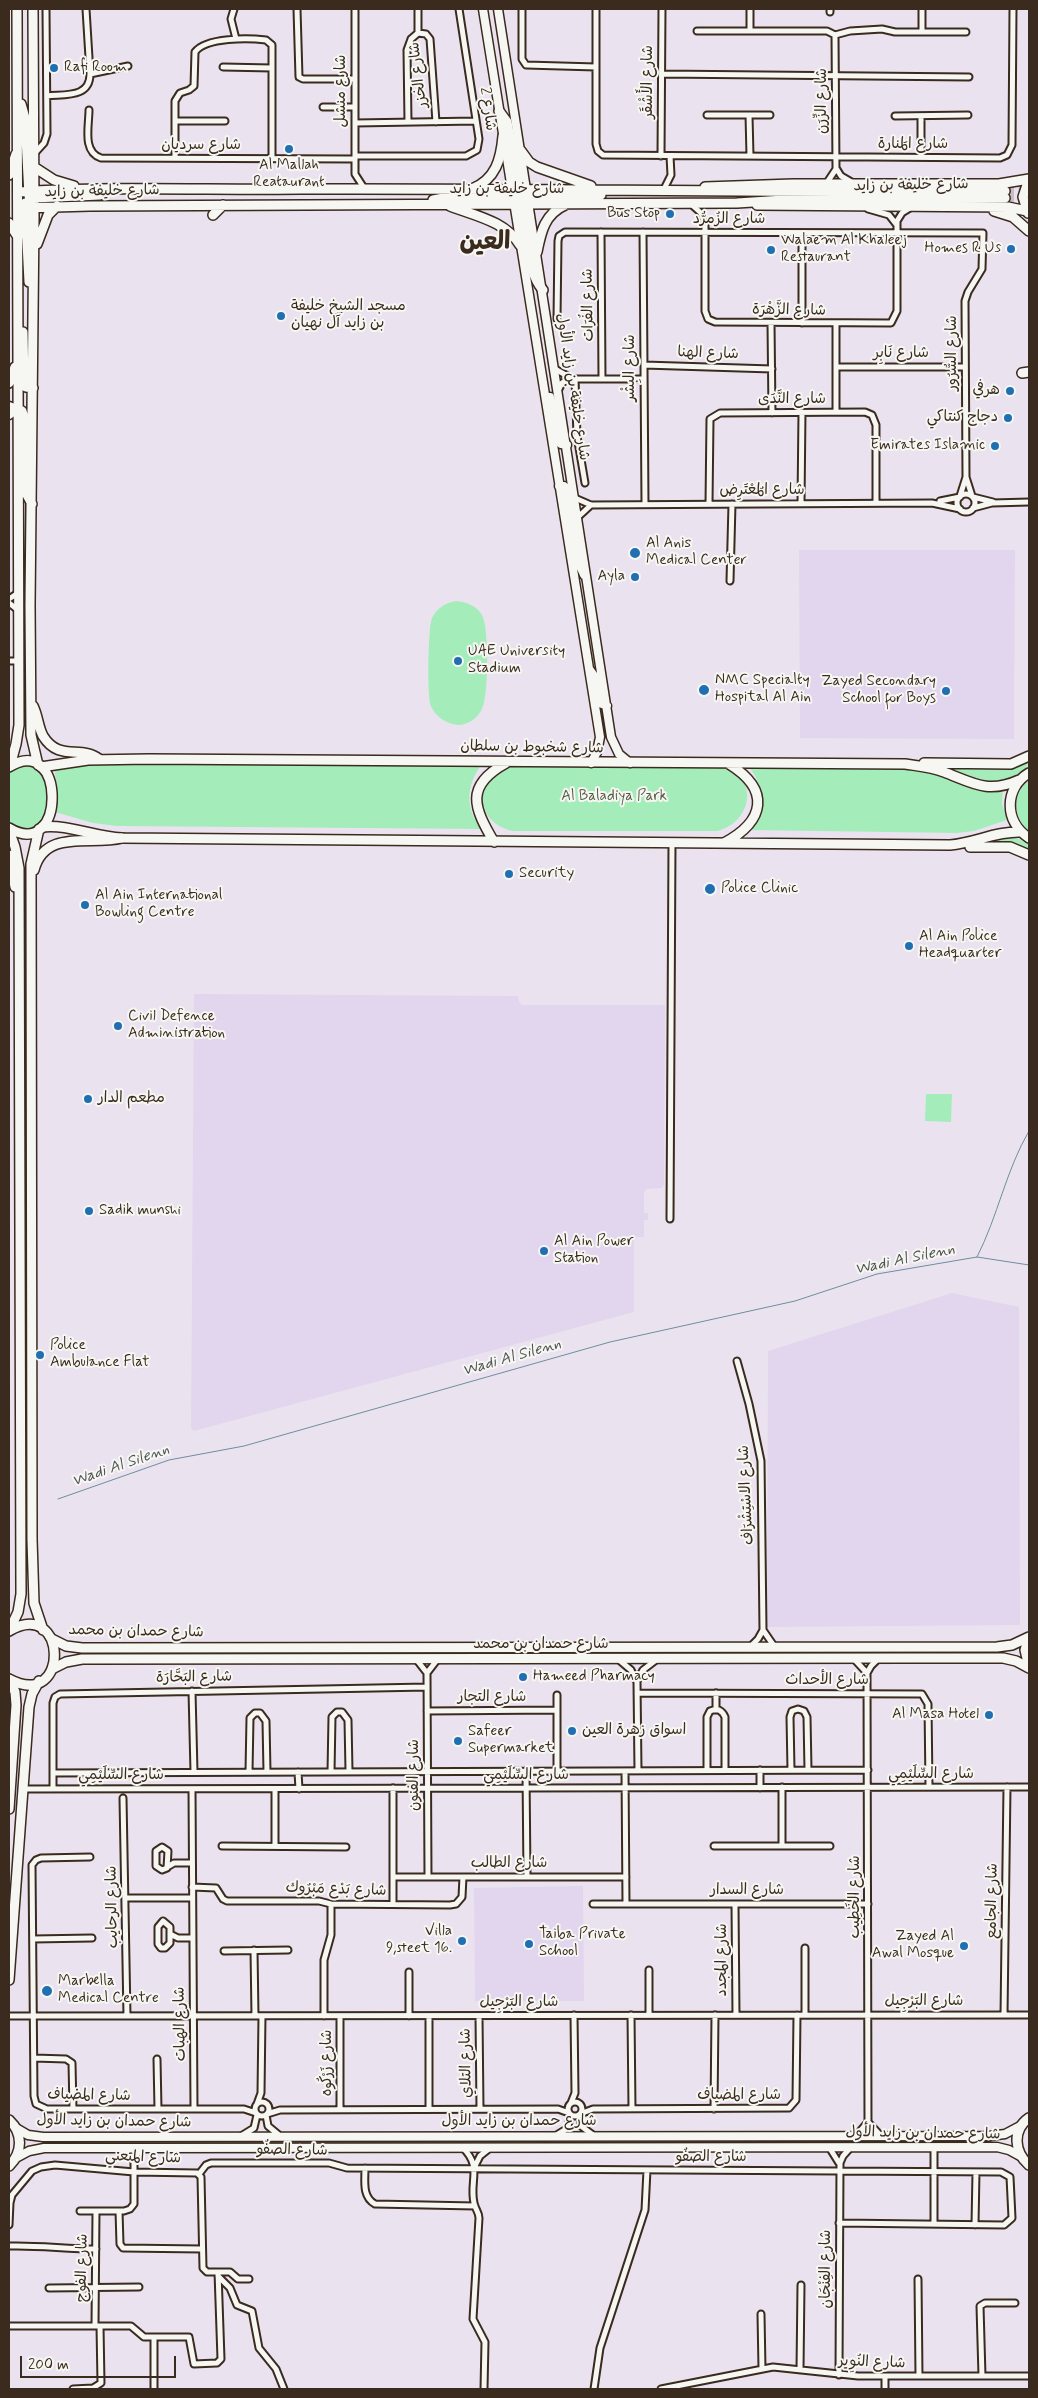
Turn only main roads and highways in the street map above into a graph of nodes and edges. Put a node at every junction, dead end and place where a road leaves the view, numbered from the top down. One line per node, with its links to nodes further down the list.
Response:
1 (17, 9): 5 (main road)
2 (32, 9): 10 (main road)
3 (483, 9): 6 (main road, شارع خليفة بن زايد الأول)
4 (498, 9): 9 (main road, شارع خليفة بن زايد الأول)
5 (18, 100): 8 (main road); 21 (main road)
6 (499, 111): 7 (main road, شارع خليفة بن زايد الأول); 20 (main road)
7 (503, 136): 16 (main road); 20 (main road, شارع خليفة بن زايد الأول)
8 (18, 147): 11 (main road); 21 (main road)
9 (521, 151): 17 (main road); 20 (main road, شارع خليفة بن زايد الأول)
10 (34, 167): 14 (main road); 21 (main road)
11 (9, 175)
12 (1029, 179): 13 (main road); 31 (main road)
13 (679, 189): 18 (main road, شارع خليفة بن زايد); 26 (main road, شارع خليفة بن زايد)
14 (90, 190): 15 (main road, شارع خليفة بن زايد); 21 (main road, شارع خليفة بن زايد)
15 (116, 190): 16 (main road, شارع خليفة بن زايد); 21 (main road)
16 (469, 190): 20 (main road, شارع خليفة بن زايد)
17 (602, 190): 18 (main road, شارع خليفة بن زايد); 20 (main road, شارع خليفة بن زايد)
18 (615, 190): 20 (main road)
19 (9, 193): 21 (main road, شارع خليفة بن زايد)
20 (521, 197): 23 (main road); 24 (main road, شارع خليفة بن زايد); 25 (main road, شارع خليفة بن زايد); 36 (main road, شارع خليفة بن زايد الأول); 38 (main road, شارع خليفة بن زايد الأول); 39 (main road)
21 (27, 200): 22 (main road); 28 (main road, شارع خليفة بن زايد); 30 (main road, شارع خليفة بن زايد); 35 (main road); 37 (main road); 40 (main road)
22 (9, 203)
23 (424, 204): 24 (main road, شارع خليفة بن زايد); 27 (main road, شارع خليفة بن زايد)
24 (443, 204): 36 (main road)
25 (565, 204): 26 (main road, شارع خليفة بن زايد); 38 (main road)
26 (737, 204): 29 (main road)
27 (223, 205): 28 (main road, شارع خليفة بن زايد); 32 (main road)
28 (57, 206): 37 (main road)
29 (980, 208): 31 (main road); 34 (main road)
30 (9, 210)
31 (1028, 213)
32 (213, 215)
33 (9, 223): 35 (main road)
34 (1029, 230)
35 (19, 239): 41 (main road)
36 (520, 245): 44 (main road, شارع خليفة بن زايد الأول)
37 (34, 251): 40 (main road)
38 (537, 252): 39 (main road, شارع خليفة بن زايد الأول)
39 (543, 290): 50 (main road, شارع خليفة بن زايد الأول)
40 (34, 294): 45 (main road)
41 (18, 317): 42 (main road); 45 (main road)
42 (17, 360): 43 (main road); 46 (main road)
43 (9, 382)
44 (543, 388): 50 (main road); 51 (main road, شارع خليفة بن زايد الأول)
45 (33, 391): 46 (main road); 53 (main road)
46 (13, 407): 47 (main road); 49 (main road); 53 (main road)
47 (9, 415)
48 (9, 435): 49 (main road)
49 (17, 449): 65 (main road)
50 (567, 449): 51 (main road); 54 (main road, شارع خليفة بن زايد الأول)
51 (557, 472): 52 (main road, شارع خليفة بن زايد الأول)
52 (559, 486): 54 (main road); 55 (main road, شارع خليفة بن زايد الأول)
53 (32, 504): 56 (main road)
54 (588, 580): 57 (main road, شارع خليفة بن زايد الأول)
55 (589, 669): 57 (main road); 61 (main road, شارع خليفة بن زايد الأول)
56 (31, 702): 59 (main road); 66 (main road)
57 (606, 706): 62 (main road, شارع خليفة بن زايد الأول)
58 (1029, 756): 64 (main road)
59 (98, 759): 60 (main road, شارع شخبوط بن سلطان); 66 (main road, شارع شخبوط بن سلطان)
60 (508, 762): 61 (main road, شارع شخبوط بن سلطان); 74 (main road)
61 (591, 763): 62 (main road, شارع شخبوط بن سلطان)
62 (630, 763): 63 (main road, شارع شخبوط بن سلطان)
63 (728, 764): 64 (main road, شارع شخبوط بن سلطان); 75 (main road)
64 (905, 764): 68 (main road, شارع شخبوط بن سلطان)
65 (9, 766): 66 (main road, شارع شخبوط بن سلطان)
66 (39, 766): 69 (main road)
67 (1029, 773): 68 (main road)
68 (1020, 780): 71 (main road)
69 (40, 828): 70 (main road); 72 (main road); 79 (main road)
70 (9, 829): 80 (main road)
71 (1021, 832): 73 (main road); 76 (main road)
72 (122, 838): 74 (main road); 79 (main road)
73 (1029, 838)
74 (494, 842): 75 (main road)
75 (724, 843): 76 (main road)
76 (950, 845): 78 (main road)
77 (9, 855): 80 (main road)
78 (1029, 855)
79 (31, 882): 81 (main road)
80 (19, 899): 82 (main road)
81 (44, 1630): 82 (main road); 84 (main road)
82 (9, 1631)
83 (1029, 1637): 84 (main road, شارع حمدان بن محمد); 85 (main road)
84 (52, 1639): 86 (main road)
85 (1029, 1668): 86 (main road, شارع حمدان بن محمد)
86 (52, 1669): 88 (main road)
87 (9, 1679): 88 (main road); 89 (main road)
88 (39, 1681): 90 (main road)
89 (9, 1809)
90 (9, 1980)
91 (1029, 2118): 93 (main road)
92 (9, 2120): 94 (main road)
93 (1022, 2125): 94 (main road, شارع حمدان بن زايد الأول); 95 (main road)
94 (16, 2128): 96 (main road)
95 (1020, 2156): 96 (main road, شارع حمدان بن زايد الأول); 98 (main road)
96 (16, 2158): 97 (main road)
97 (9, 2166)
98 (1029, 2166)

